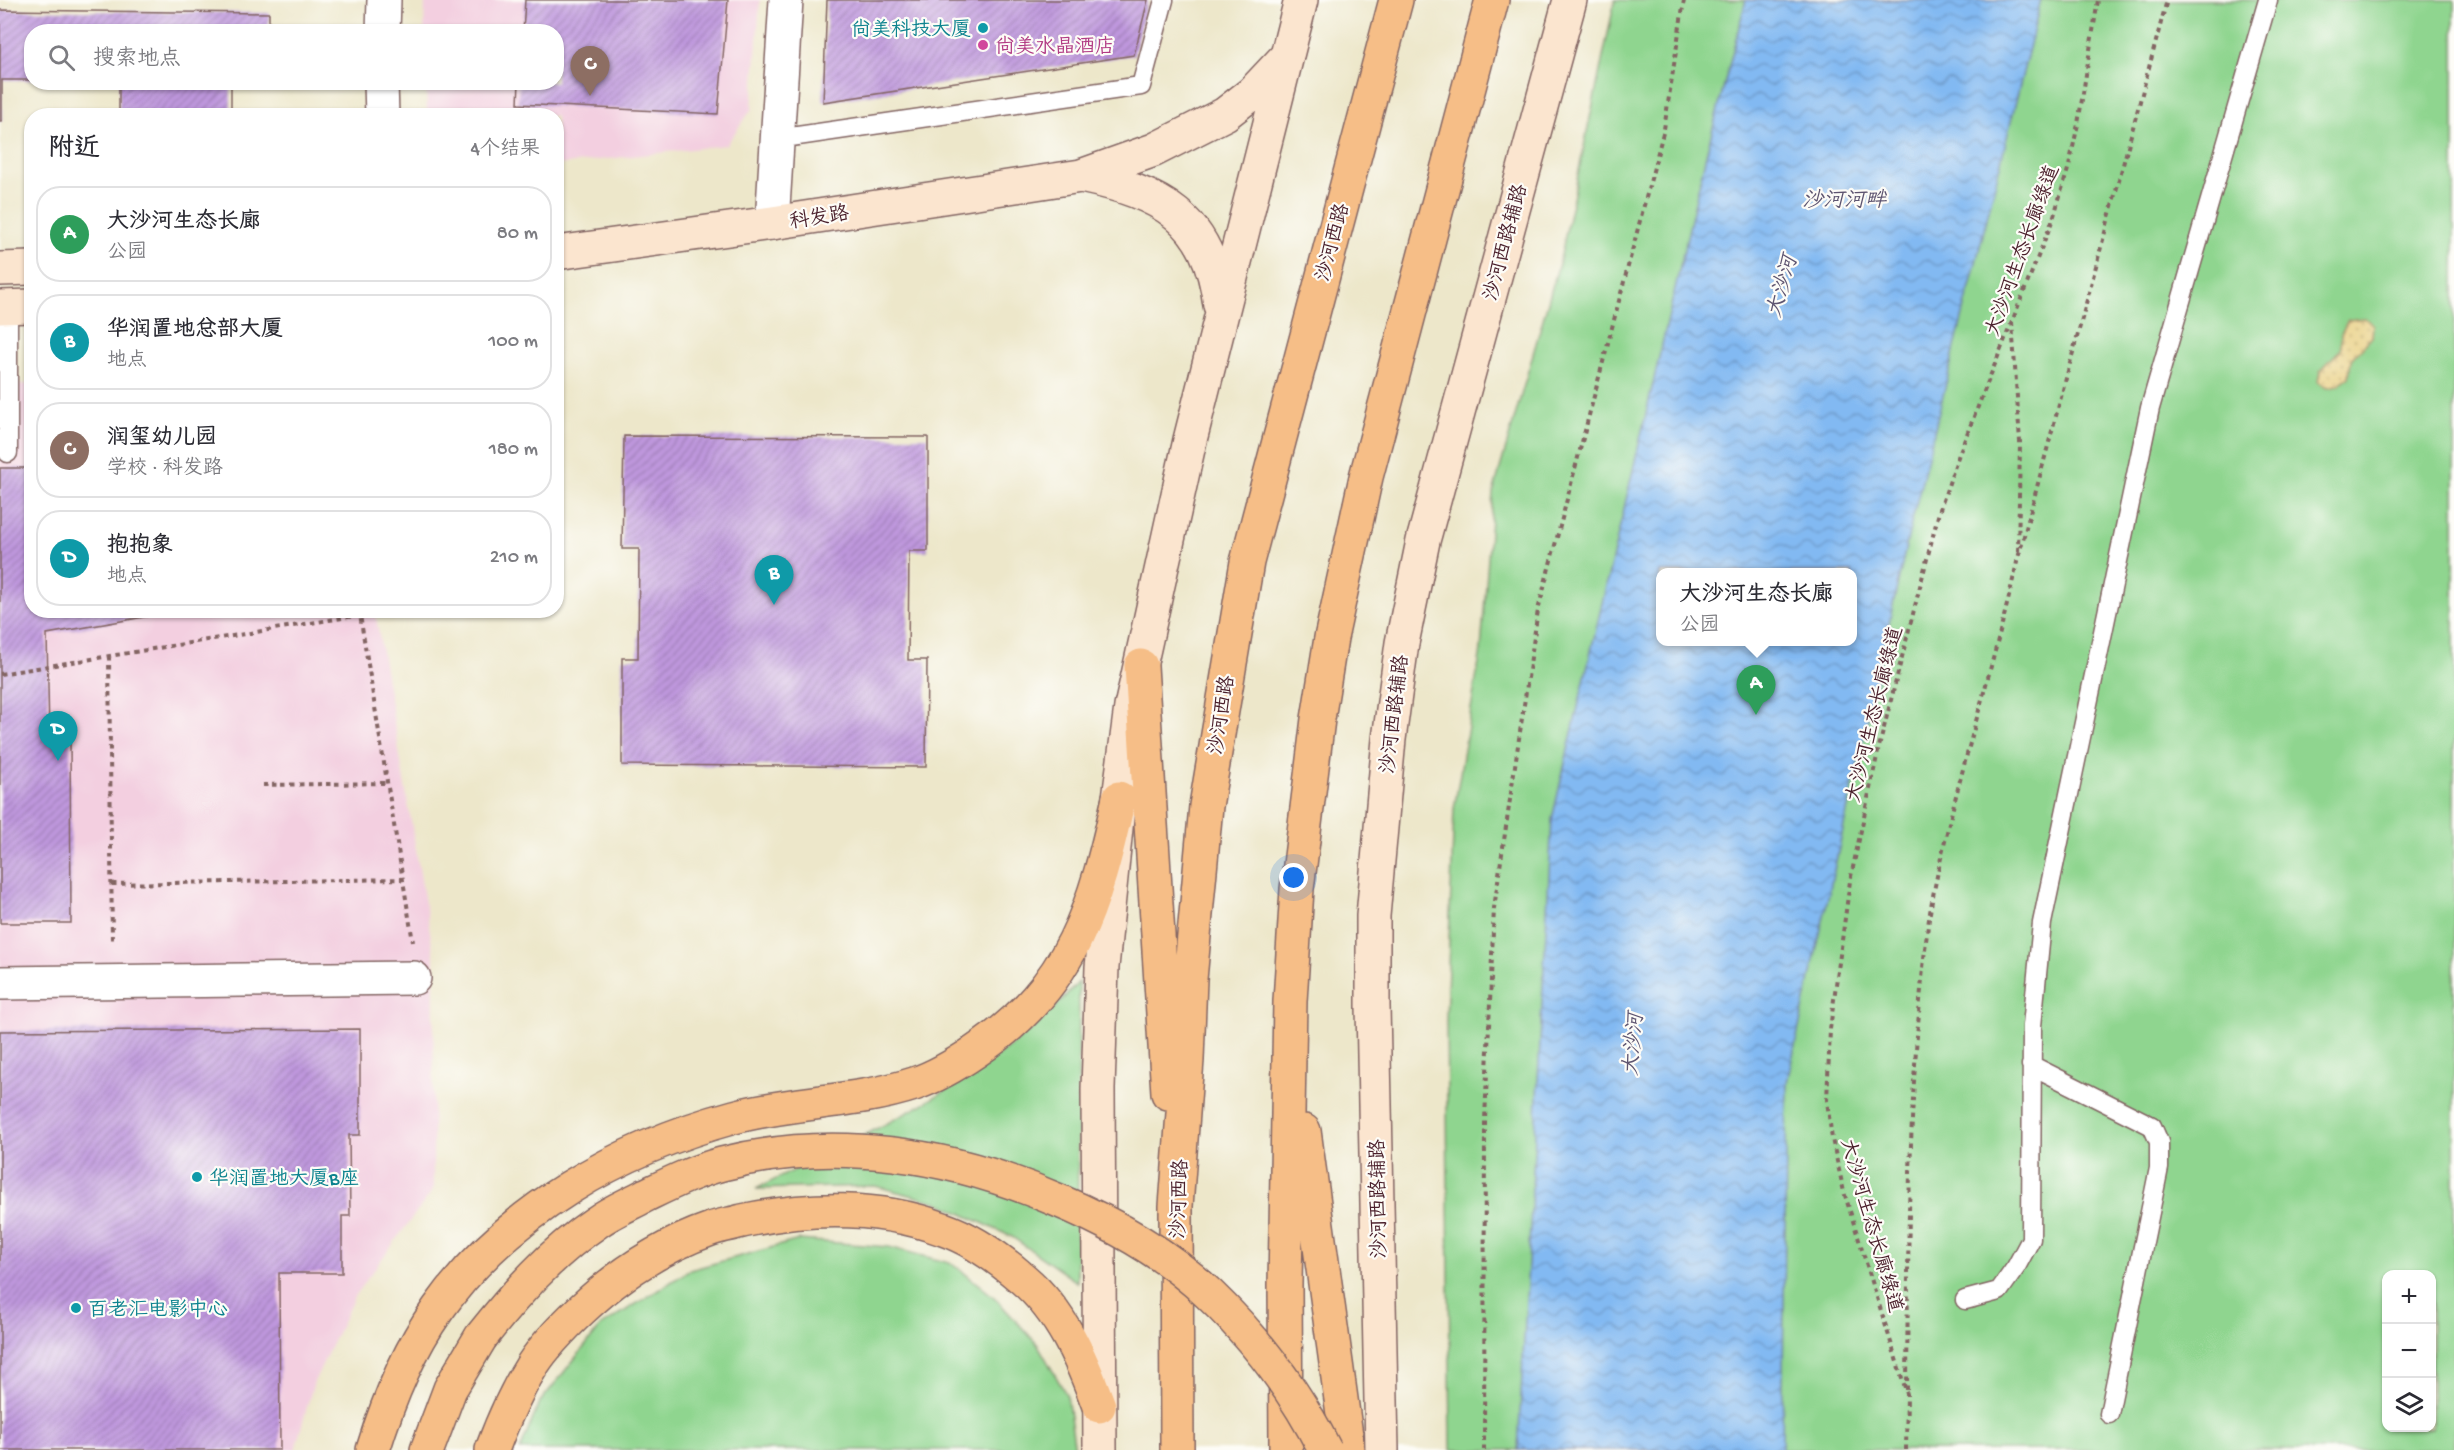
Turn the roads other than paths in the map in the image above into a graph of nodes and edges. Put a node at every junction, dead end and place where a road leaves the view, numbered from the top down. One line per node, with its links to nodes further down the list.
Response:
1 (384, 0): 9 (street)
2 (786, 0): 13 (street)
3 (1164, 0): 13 (lane)
4 (1301, 0): 10 (main road)
5 (1396, 0): 28 (main road, 沙河西路)
6 (1492, 0): 26 (main road)
7 (1570, 0): 40 (main road, 沙河西路辅路)
8 (2268, 0): 27 (lane)
9 (383, 24)
10 (1287, 55): 14 (main road); 20 (main road)
11 (381, 90): 12 (street)
12 (382, 108)
13 (777, 140): 15 (street)
14 (1081, 176): 15 (main road, 科发路); 20 (main road)
15 (772, 223): 16 (main road, 科发路)
16 (564, 252)
17 (24, 268): 18 (main road)
18 (0, 269)
19 (13, 307): 21 (lane)
20 (1221, 317): 22 (main road)
21 (8, 453)
22 (1141, 666): 23 (main road); 28 (main road)
23 (1119, 798): 30 (main road); 32 (main road)
24 (414, 978): 25 (street)
25 (0, 983)
26 (1290, 1001): 37 (main road); 39 (main road)
27 (2031, 1065): 29 (lane); 31 (lane)
28 (1176, 1206): 36 (main road, 沙河西路)
29 (1965, 1300)
30 (1099, 1406): 34 (main road); 35 (main road)
31 (2109, 1414)
32 (372, 1450)
33 (427, 1450): 38 (main road, bridge)
34 (492, 1450)
35 (1100, 1450)
36 (1177, 1450)
37 (1286, 1450)
38 (1325, 1450)
39 (1348, 1450)
40 (1382, 1450)

